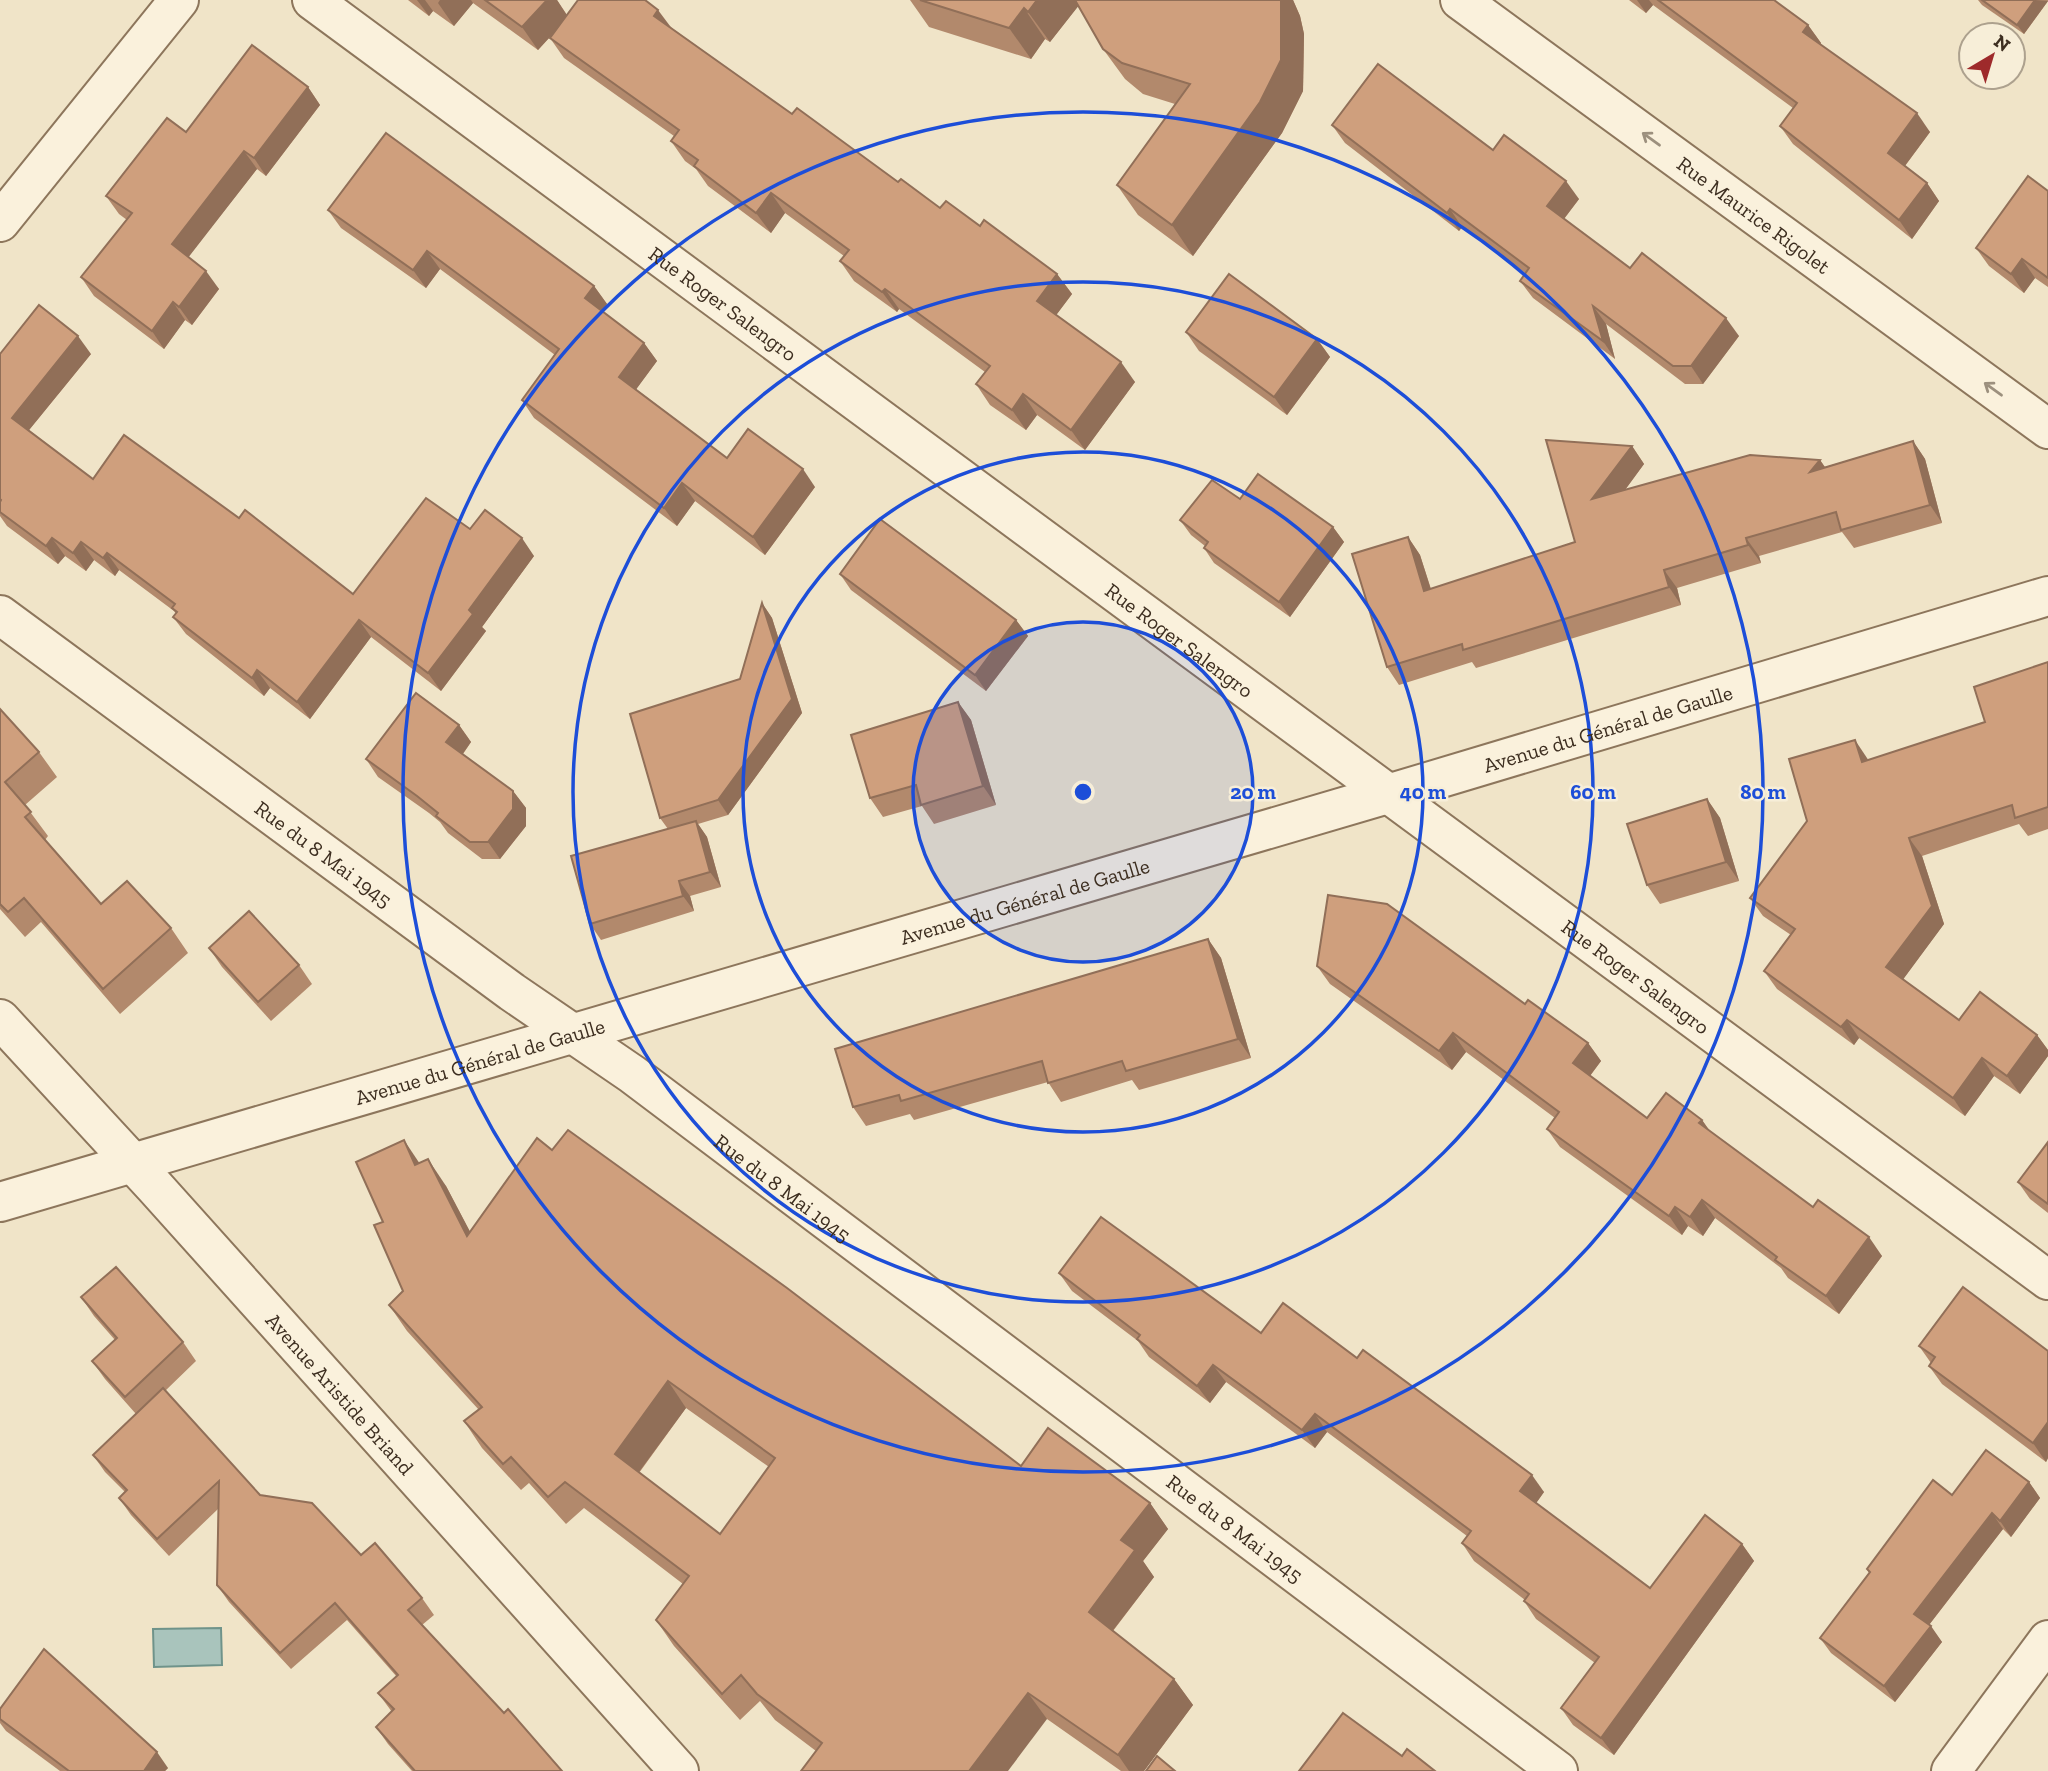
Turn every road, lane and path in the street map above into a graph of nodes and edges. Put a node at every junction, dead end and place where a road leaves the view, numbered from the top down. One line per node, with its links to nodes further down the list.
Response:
1 (179, 0): 4 (street)
2 (312, 0): 8 (street, Rue Roger Salengro)
3 (1460, 0): 5 (street, Rue Maurice Rigolet, one-way to 3)
4 (0, 222)
5 (2048, 429)
6 (2048, 596): 8 (street, Avenue du Général de Gaulle)
7 (0, 615): 10 (street, Rue du 8 Mai 1945)
8 (1391, 793): 10 (street, Avenue du Général de Gaulle); 13 (street, Rue Roger Salengro)
9 (0, 1019): 11 (street, Avenue Aristide Briand)
10 (571, 1034): 11 (street, Avenue du Général de Gaulle); 16 (street, Rue du 8 Mai 1945)
11 (132, 1163): 12 (street, Avenue du Général de Gaulle); 15 (street, Avenue Aristide Briand)
12 (0, 1202)
13 (2048, 1280)
14 (2048, 1640): 17 (street)
15 (679, 1771)
16 (1558, 1771)
17 (1951, 1771)

